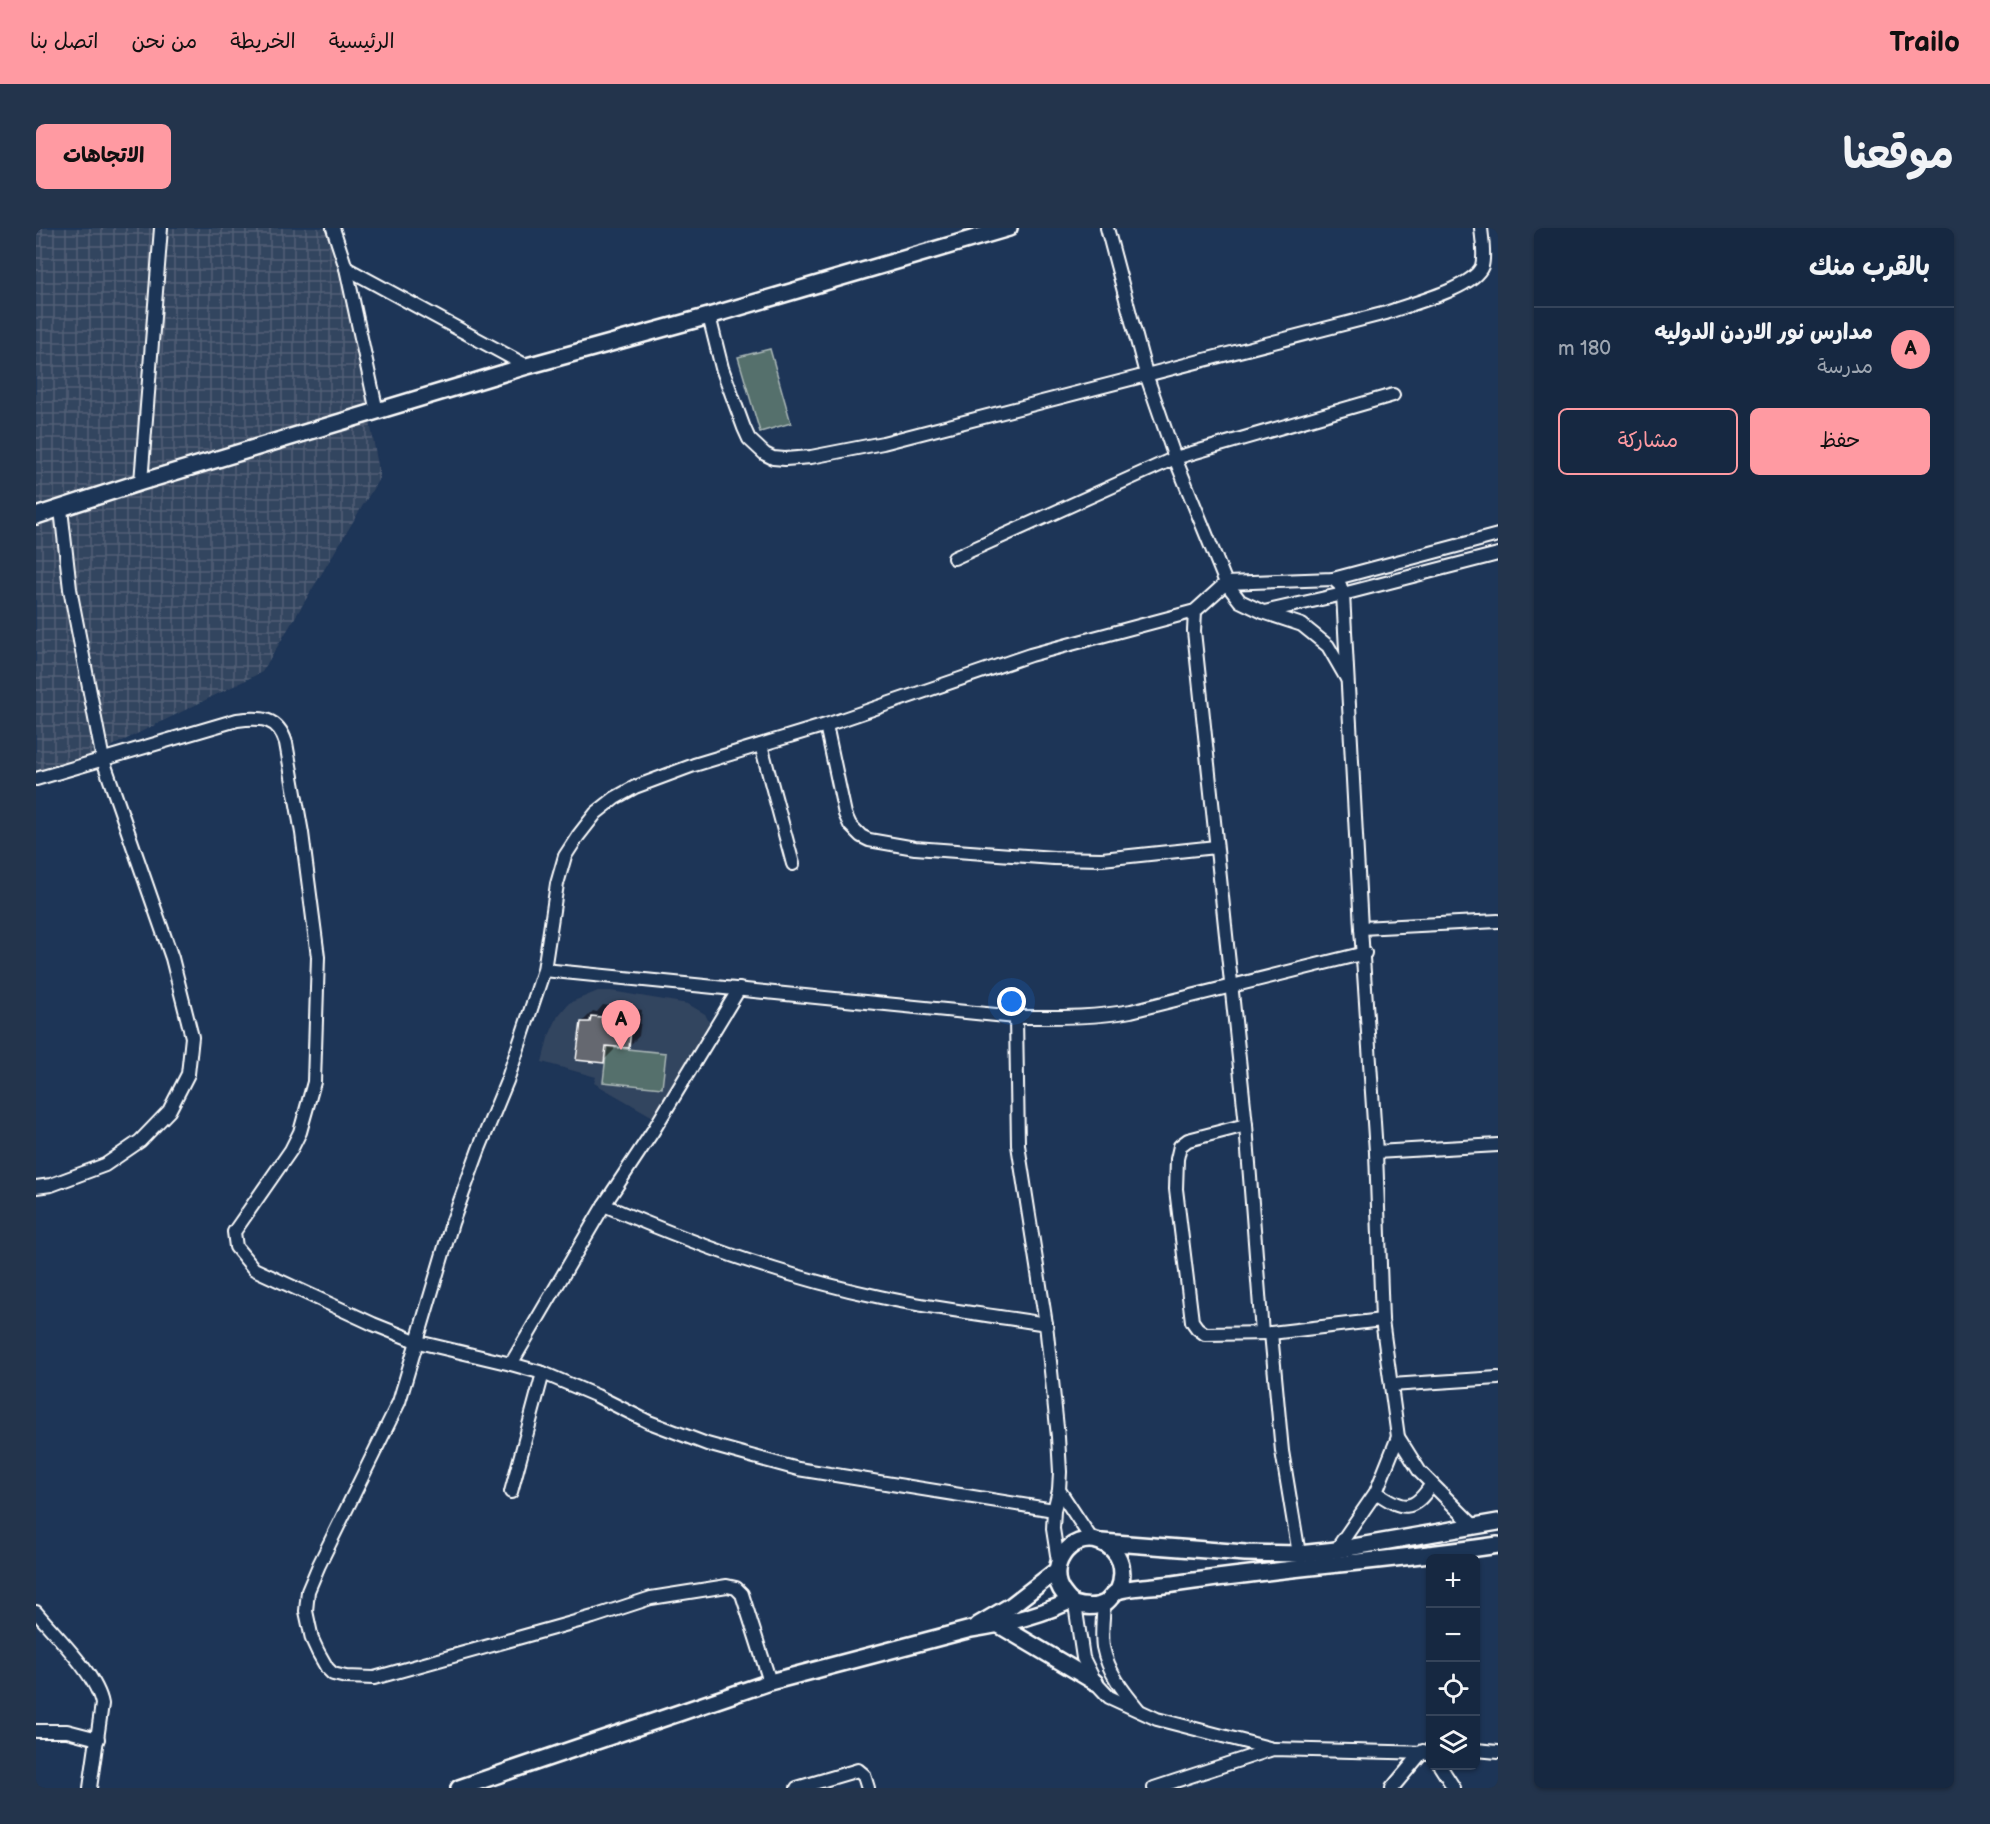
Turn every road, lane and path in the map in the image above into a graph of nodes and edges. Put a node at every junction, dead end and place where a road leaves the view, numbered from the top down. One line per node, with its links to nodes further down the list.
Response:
1 (162, 228): 14 (street)
2 (333, 228): 7 (street)
3 (1009, 228): 6 (street)
4 (1107, 228): 10 (street)
5 (1481, 228): 10 (street)
6 (979, 232): 8 (street)
7 (346, 268): 9 (street); 12 (street)
8 (709, 316): 9 (street); 10 (street)
9 (527, 366): 12 (street)
10 (1146, 374): 13 (street)
11 (1393, 395): 13 (street)
12 (377, 412): 14 (street)
13 (1175, 458): 19 (street); 21 (street)
14 (141, 482): 15 (street)
15 (61, 509): 16 (street); 28 (street)
16 (36, 516)
17 (1498, 535): 20 (street)
18 (1498, 554): 22 (street)
19 (954, 558)
20 (1333, 579): 21 (street); 22 (street)
21 (1226, 583): 23 (street); 24 (street)
22 (1343, 594): 24 (street); 25 (street)
23 (1195, 611): 26 (street); 30 (street)
24 (1263, 612): 25 (street)
25 (1349, 681): 33 (street)
26 (826, 725): 27 (street); 30 (street)
27 (761, 745): 31 (street); 35 (street)
28 (103, 760): 29 (street); 42 (street); 47 (street)
29 (36, 779)
30 (1216, 847): 36 (street)
31 (793, 864)
32 (1498, 921): 33 (street)
33 (1361, 928): 34 (street)
34 (1365, 953): 36 (street); 41 (street)
35 (544, 970): 37 (street); 47 (street)
36 (1232, 985): 38 (street); 39 (street)
37 (739, 989): 38 (street); 43 (street)
38 (1016, 1017): 45 (street)
39 (1246, 1125): 46 (street); 46 (street)
40 (1498, 1145): 41 (street)
41 (1376, 1152): 44 (street)
42 (36, 1187)
43 (604, 1205): 45 (street); 48 (street)
44 (1382, 1320): 46 (street); 51 (street)
45 (1046, 1324): 54 (street)
46 (1267, 1333): 63 (street)
47 (418, 1342): 48 (street); 73 (street)
48 (511, 1364): 49 (street)
49 (543, 1373): 55 (street); 57 (street)
50 (1498, 1378): 51 (street)
51 (1391, 1385): 52 (street)
52 (1398, 1437): 53 (street); 56 (street)
53 (1431, 1485): 56 (street); 59 (street)
54 (1059, 1490): 57 (street); 60 (street)
55 (511, 1492)
56 (1376, 1492): 62 (street)
57 (1054, 1510): 66 (street)
58 (1498, 1522): 59 (street)
59 (1473, 1525): 62 (street)
60 (1096, 1541): 63 (street); 66 (street); 67 (street)
61 (1498, 1545): 64 (street)
62 (1336, 1550): 63 (street)
63 (1299, 1554)
64 (1448, 1554)
65 (1426, 1557): 67 (street)
66 (1057, 1566): 68 (street); 72 (street)
67 (1118, 1591): 69 (street)
68 (1072, 1603): 69 (street); 71 (street); 74 (street)
69 (1104, 1604): 75 (street)
70 (36, 1612): 77 (street)
71 (999, 1625): 72 (street); 74 (street)
72 (971, 1629): 73 (street)
73 (770, 1682): 84 (street)
74 (1095, 1682): 75 (street)
75 (1141, 1713): 79 (street)
76 (36, 1731): 77 (street)
77 (98, 1739): 85 (street)
78 (1480, 1748): 81 (street)
79 (1273, 1749): 80 (street); 88 (street)
80 (1426, 1752)
81 (1498, 1752)
82 (1426, 1753): 89 (street)
83 (1443, 1770): 90 (street)
84 (464, 1787)
85 (90, 1788)
86 (797, 1788): 87 (street)
87 (868, 1788)
88 (1154, 1788)
89 (1392, 1788)
90 (1454, 1788)

